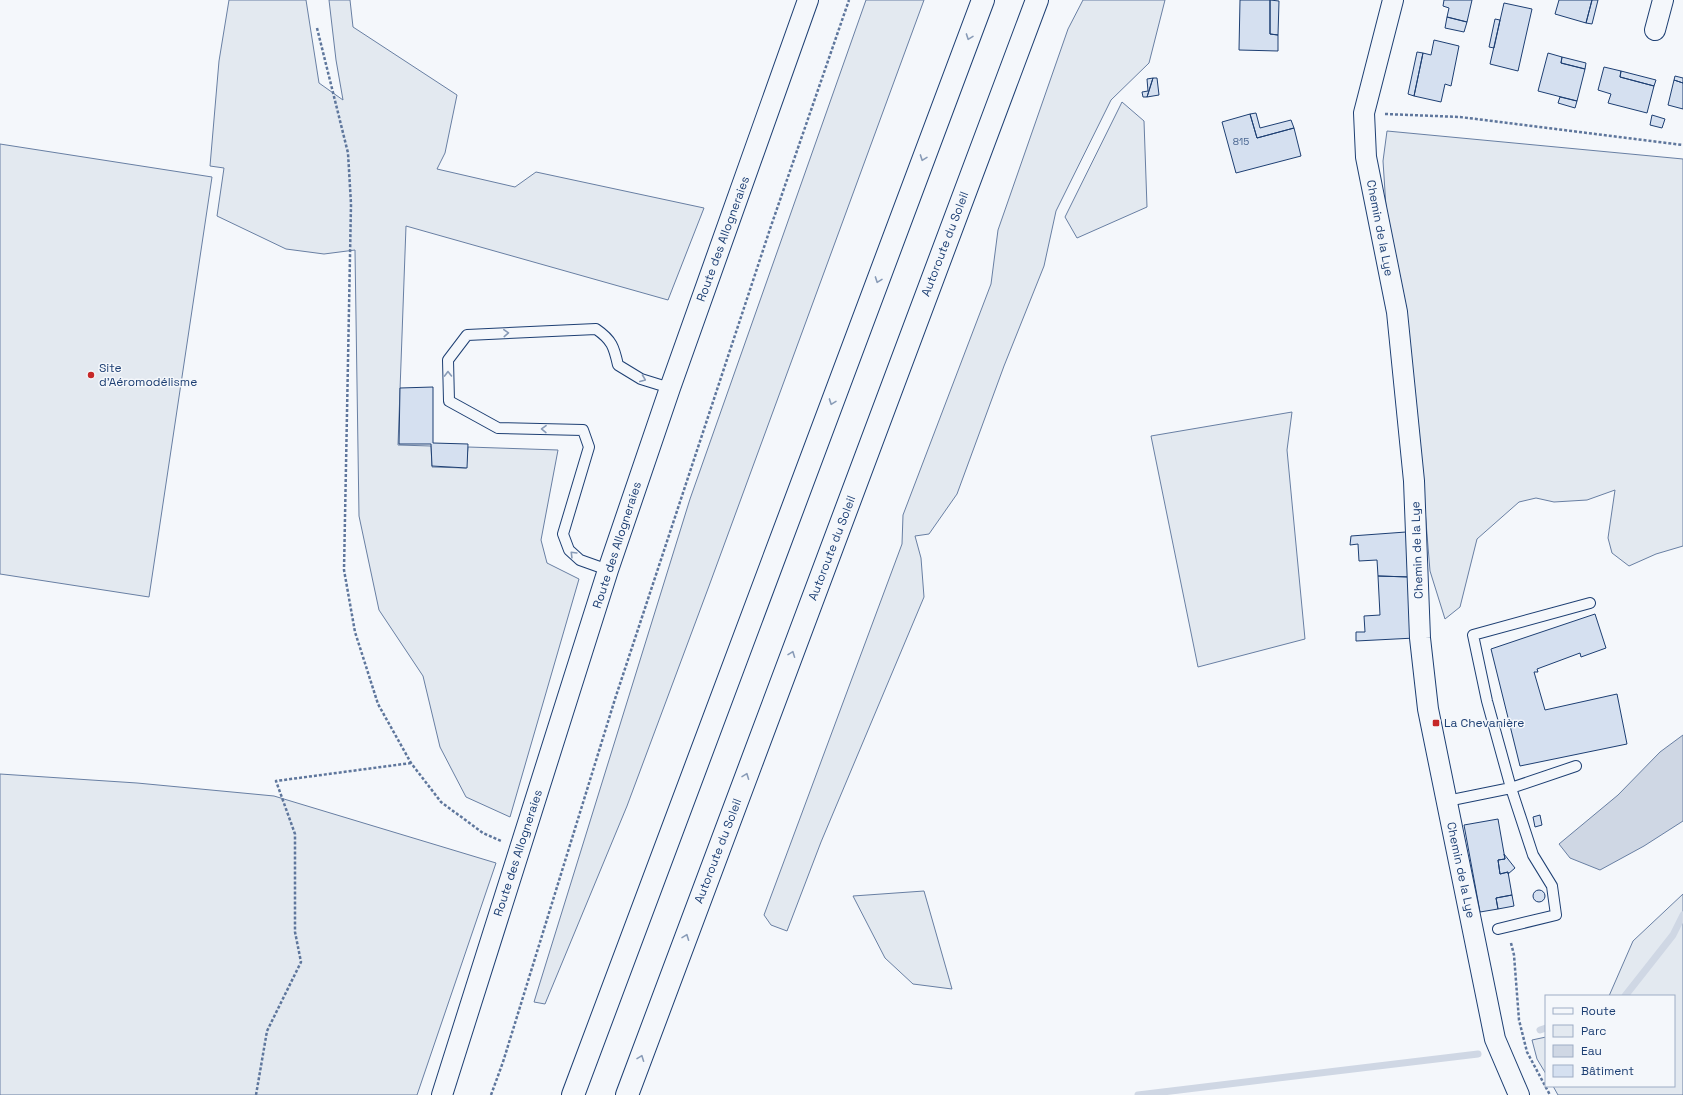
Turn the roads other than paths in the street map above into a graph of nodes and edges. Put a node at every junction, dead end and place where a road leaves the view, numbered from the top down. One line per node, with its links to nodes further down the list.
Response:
1 (808, 0): 7 (street, Route des Allogneraies)
2 (983, 0): 15 (highway, one-way to 15)
3 (1037, 0): 16 (highway, Autoroute du Soleil, one-way to 3)
4 (1393, 0): 12 (street, Chemin de la Lye)
5 (1663, 0): 6 (street)
6 (1655, 30)
7 (670, 388): 8 (street, Route des Allogneraies); 8 (lane, one-way to 7)
8 (608, 570): 14 (street, Route des Allogneraies)
9 (1590, 603): 11 (lane)
10 (1576, 766): 11 (lane)
11 (1511, 788): 12 (lane); 13 (lane)
12 (1447, 801): 17 (street, Chemin de la Lye)
13 (1503, 928)
14 (442, 1095)
15 (573, 1095)
16 (627, 1095)
17 (1519, 1095)

